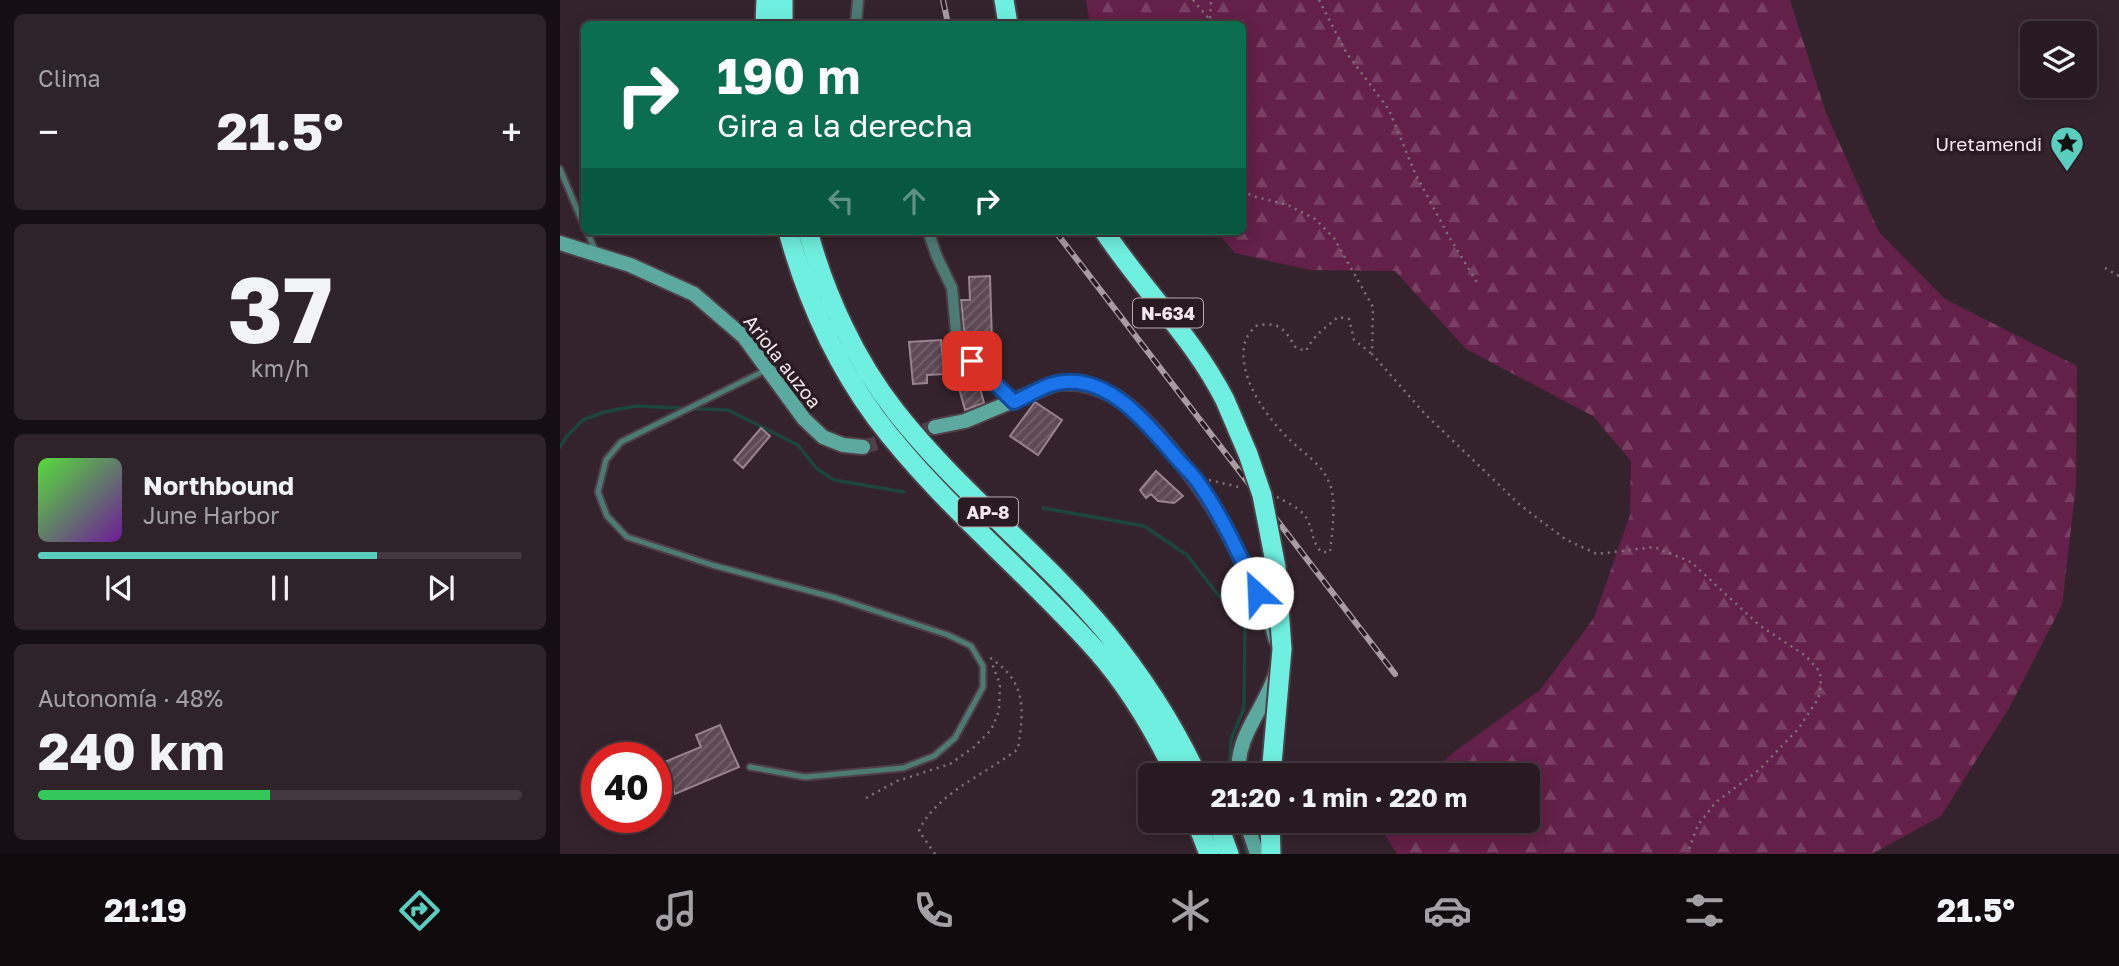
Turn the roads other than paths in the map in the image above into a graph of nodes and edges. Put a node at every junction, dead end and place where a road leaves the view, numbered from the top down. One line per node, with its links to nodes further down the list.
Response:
1 (766, 0): 5 (highway)
2 (783, 0): 6 (highway)
3 (858, 0): 7 (street)
4 (1004, 0): 8 (highway)
5 (765, 21)
6 (783, 21)
7 (856, 21)
8 (1008, 21)
9 (560, 169): 10 (lane)
10 (581, 219)
11 (589, 235): 17 (lane)
12 (789, 235): 22 (highway, AP-8)
13 (809, 235): 23 (highway, AP-8)
14 (929, 235): 19 (street)
15 (1107, 235): 25 (highway, N-634, bridge)
16 (560, 243): 17 (street, Ariola auzoa)
17 (596, 253): 18 (street, Ariola auzoa)
18 (766, 370): 21 (street, Ariola auzoa); 26 (lane)
19 (1014, 402): 20 (street); 24 (street)
20 (935, 427)
21 (863, 446)
22 (1170, 763)
23 (1192, 763)
24 (1237, 763)
25 (1272, 763)
26 (750, 767)
27 (1201, 833): 31 (highway)
28 (1221, 833): 32 (highway)
29 (1250, 833): 33 (street)
30 (1270, 833): 34 (highway)
31 (1209, 854)
32 (1229, 854)
33 (1257, 854)
34 (1271, 854)

